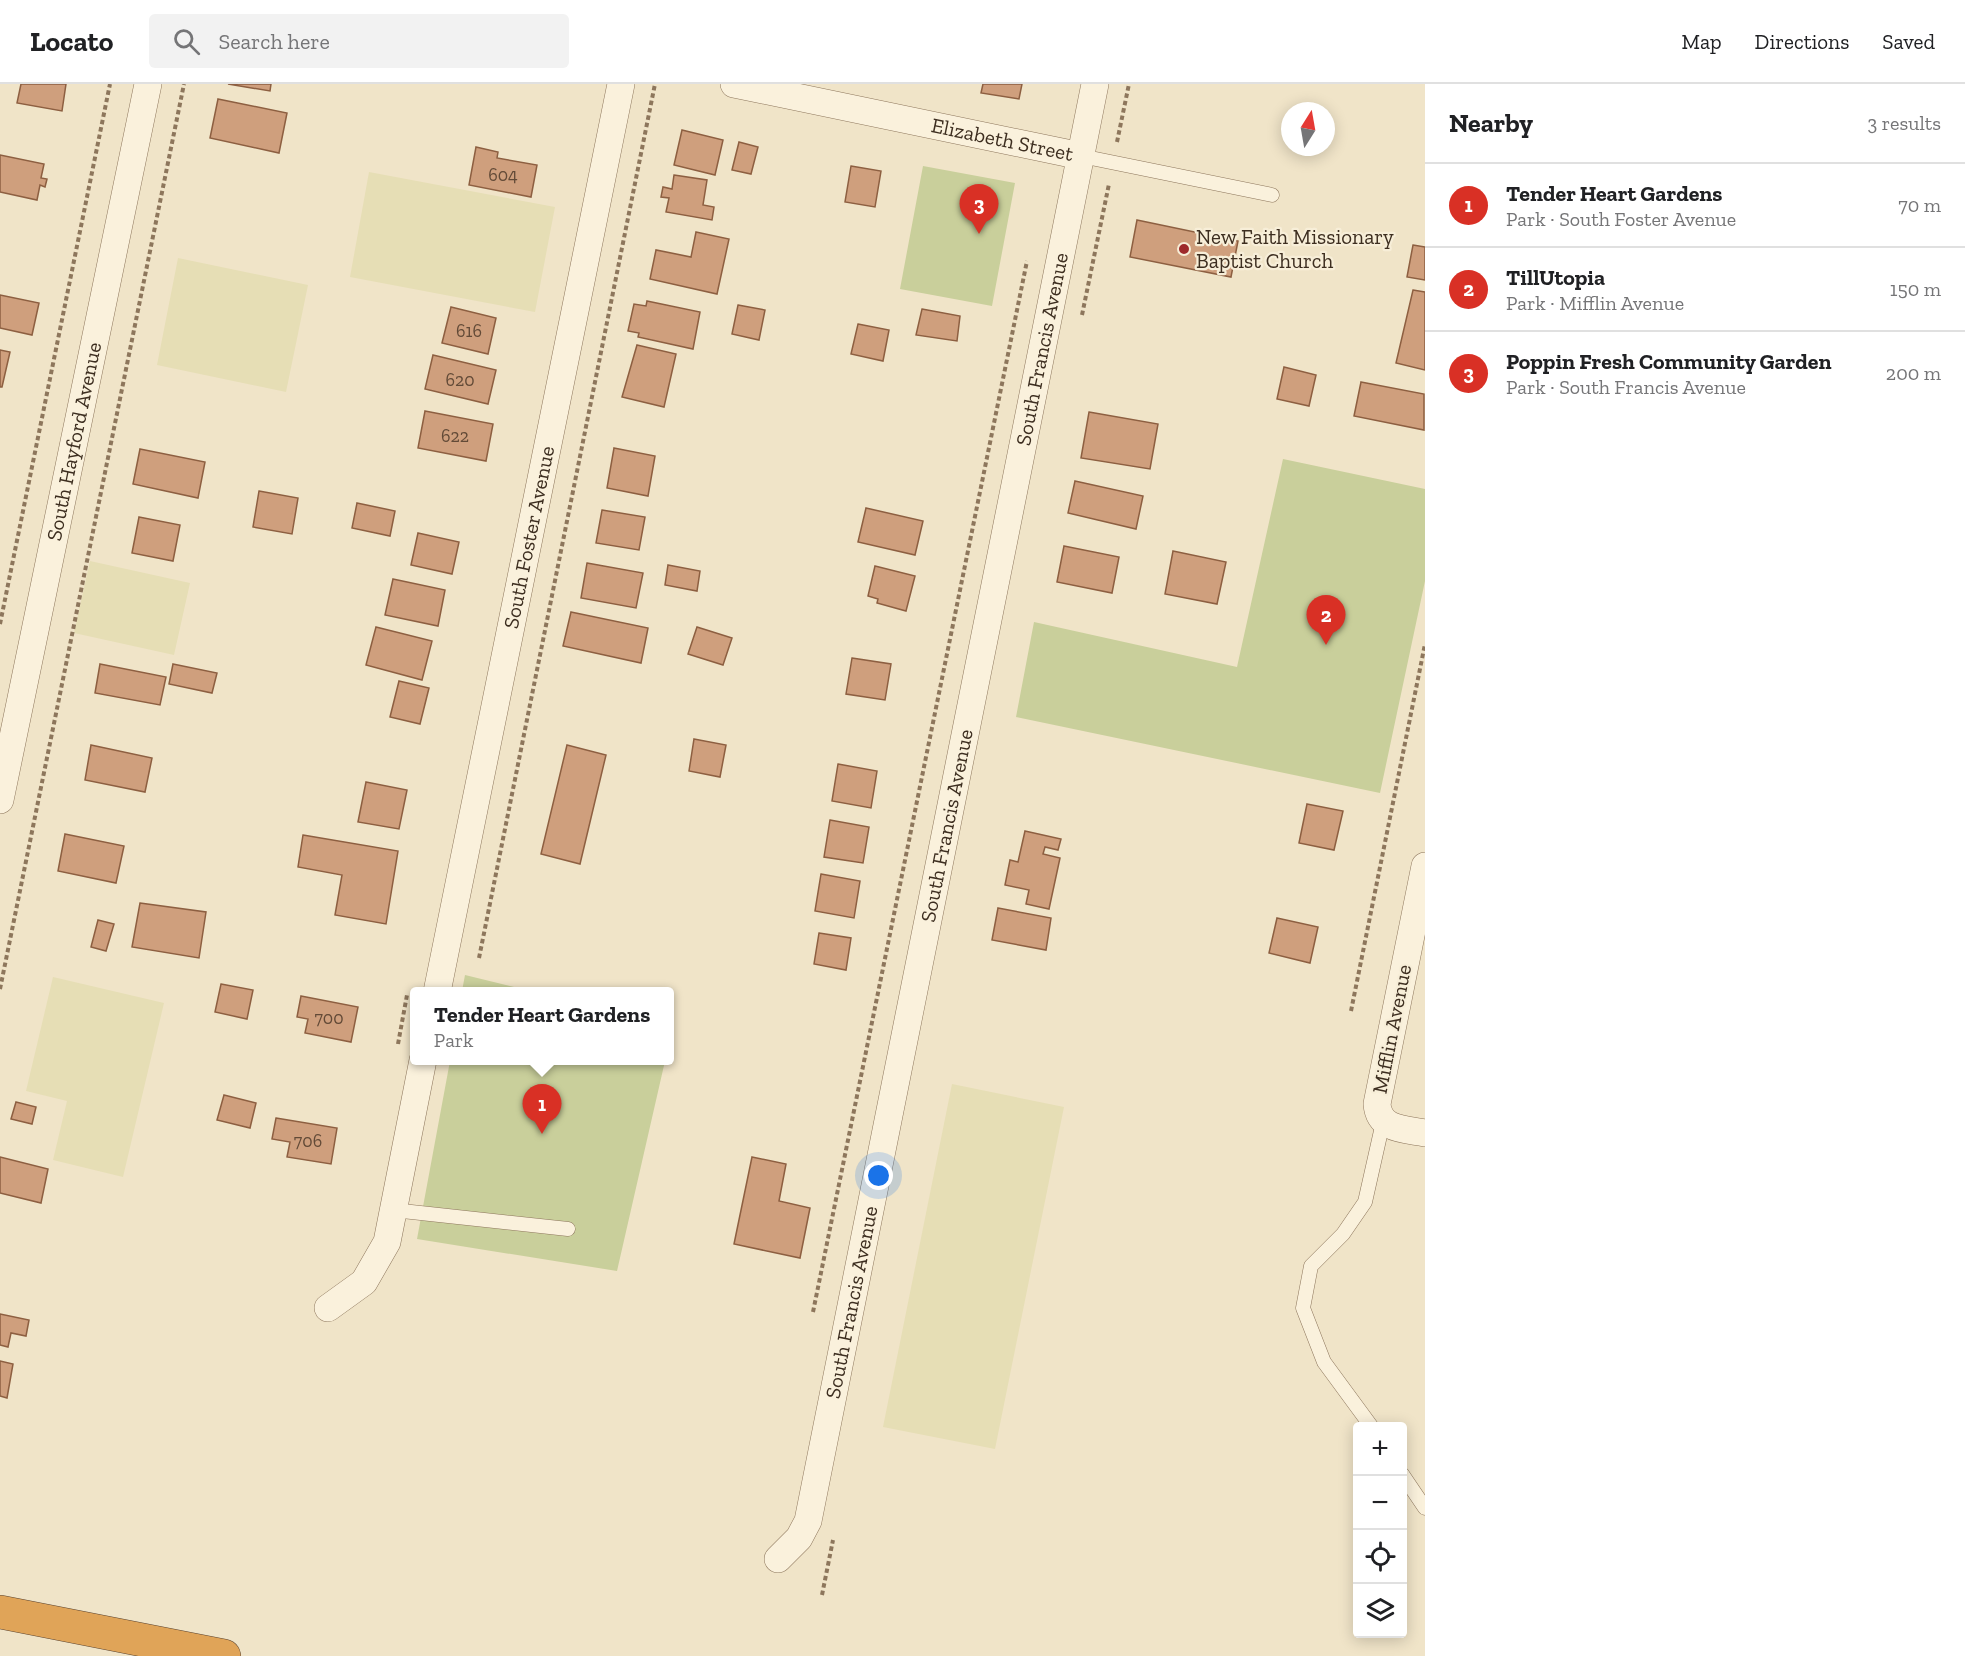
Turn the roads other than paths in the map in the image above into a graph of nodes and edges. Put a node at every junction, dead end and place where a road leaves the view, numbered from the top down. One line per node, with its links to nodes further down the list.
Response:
1 (148, 84): 7 (street, South Hayford Avenue)
2 (621, 84): 9 (street, South Foster Avenue)
3 (734, 84): 5 (street, Elizabeth Street)
4 (1095, 84): 5 (street, South Francis Avenue)
5 (1081, 156): 6 (lane, Elizabeth Street); 19 (street, South Francis Avenue)
6 (1272, 195)
7 (0, 800)
8 (1425, 866): 11 (street, Mifflin Avenue)
9 (438, 987)
10 (422, 1065): 13 (street)
11 (1383, 1122): 12 (street); 16 (lane)
12 (1425, 1133)
13 (393, 1210): 14 (lane); 15 (street)
14 (568, 1229)
15 (328, 1308)
16 (1368, 1422)
17 (1403, 1476): 18 (lane)
18 (1425, 1508)
19 (778, 1559)
20 (0, 1612): 21 (highway)
21 (224, 1656)

